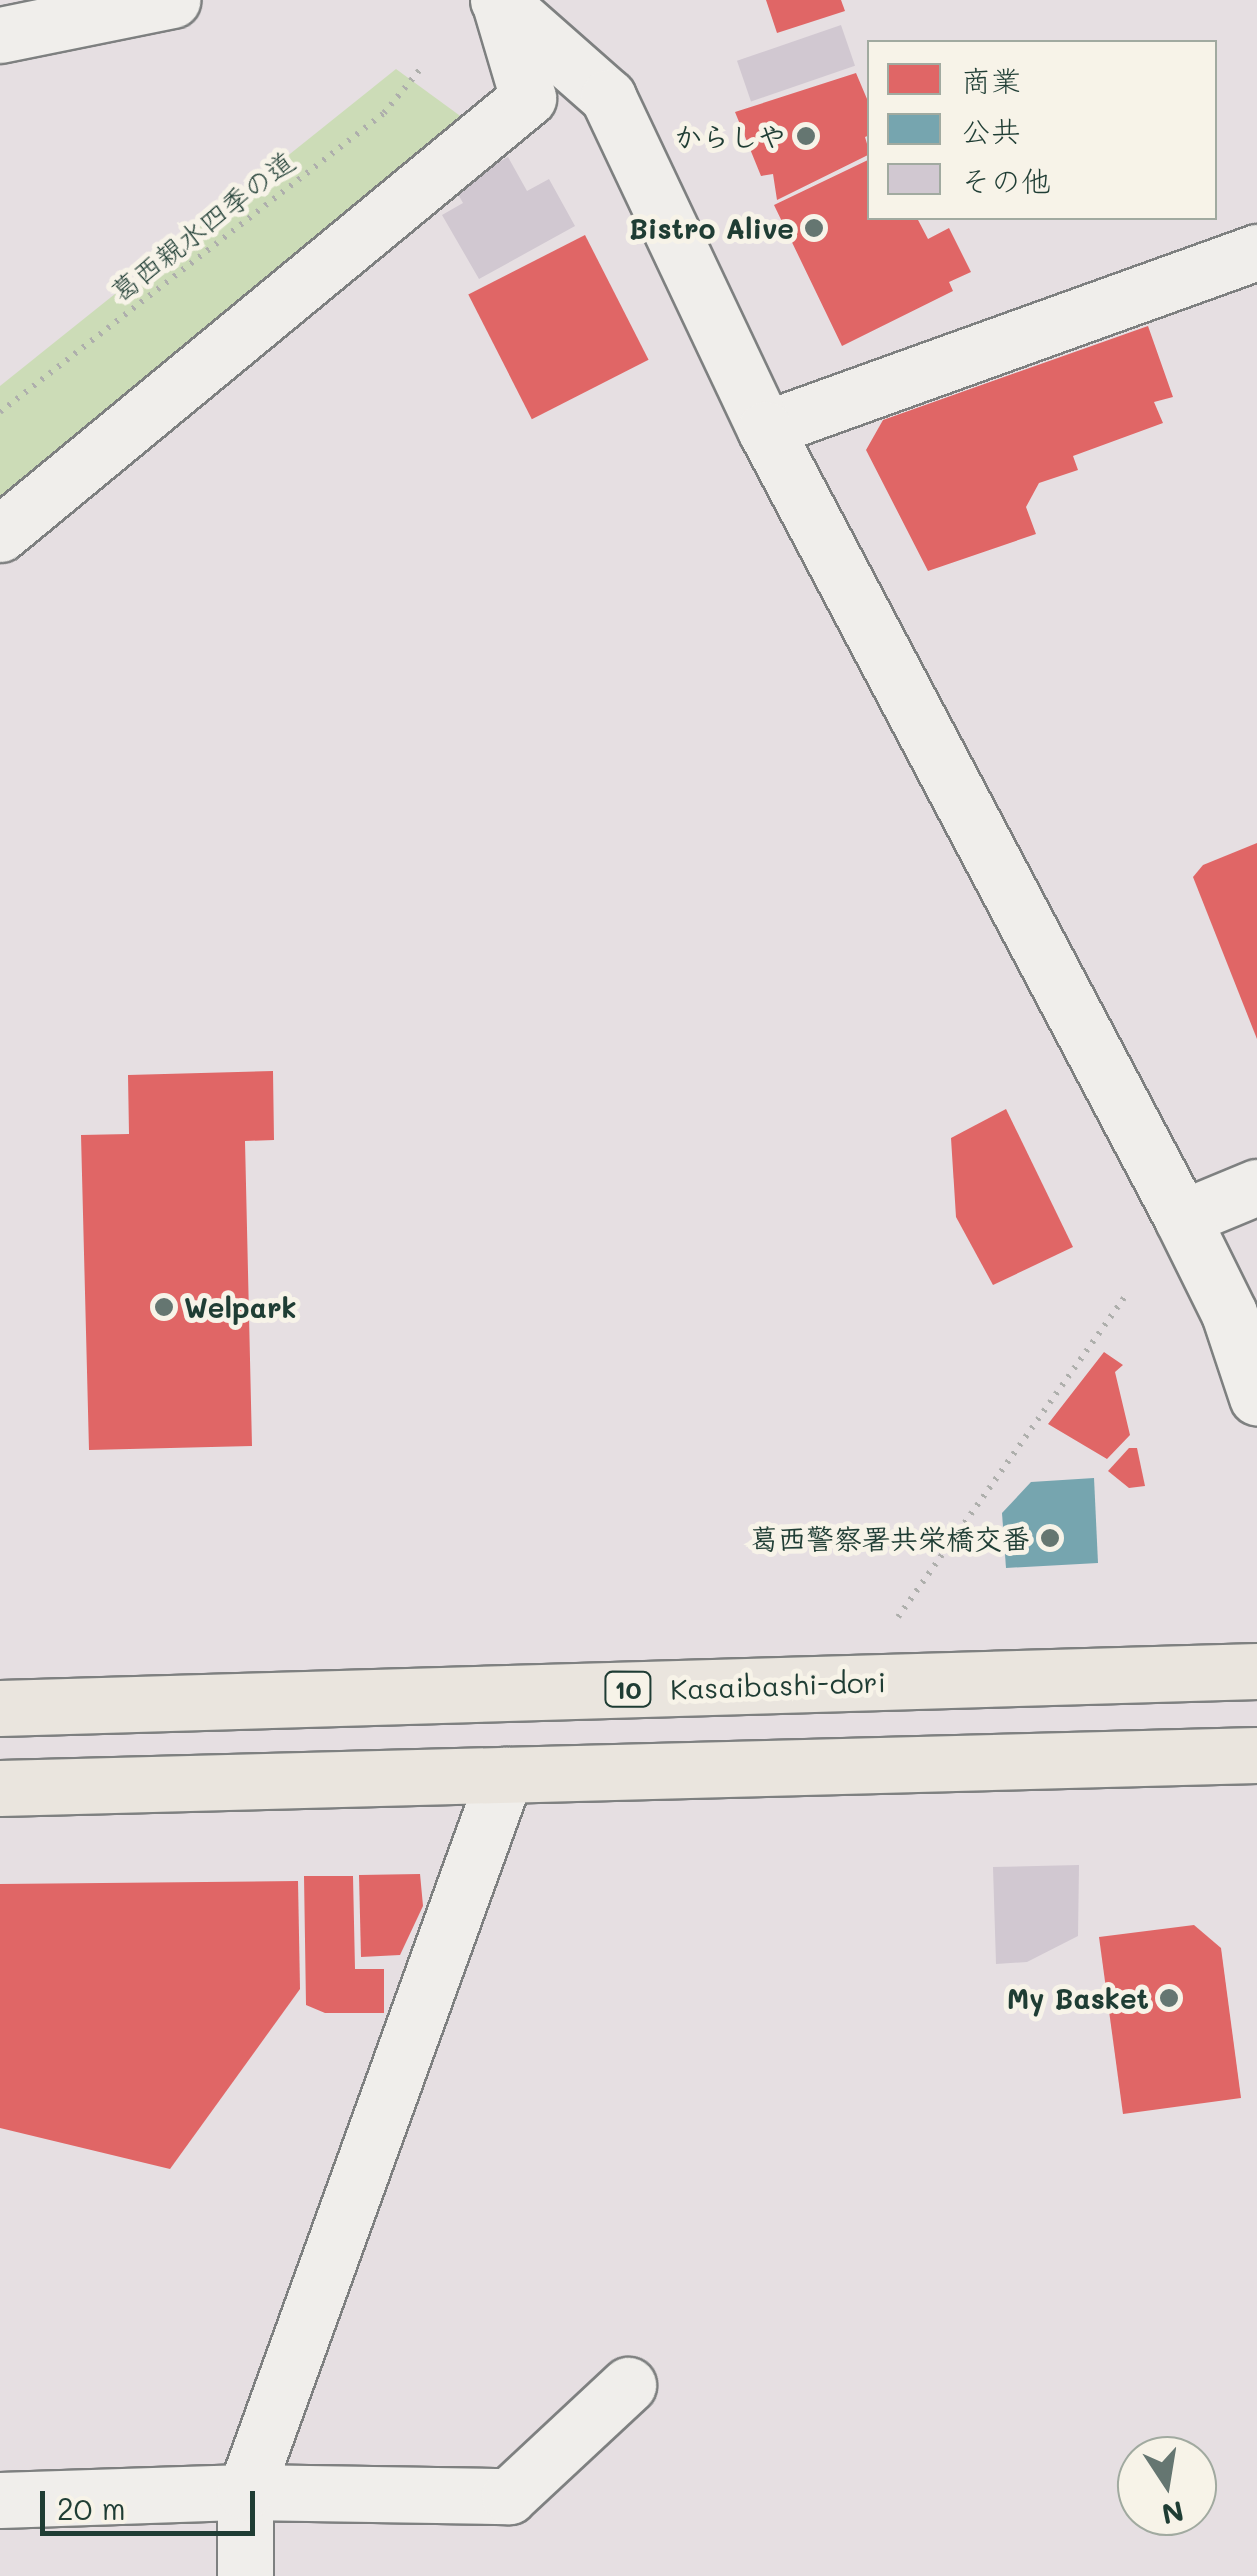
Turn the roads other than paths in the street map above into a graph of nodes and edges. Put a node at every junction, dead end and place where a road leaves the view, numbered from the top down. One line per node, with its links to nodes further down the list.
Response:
1 (172, 0): 3 (street)
2 (498, 0): 5 (street); 6 (street)
3 (0, 35)
4 (1257, 252): 5 (street)
5 (765, 430): 8 (street)
6 (0, 534)
7 (1257, 1187): 8 (street)
8 (1182, 1218): 9 (street)
9 (1257, 1396)
10 (1257, 1671): 11 (main road, Kasaibashi-dori / 10)
11 (0, 1708)
12 (1257, 1755): 13 (main road)
13 (504, 1775): 14 (main road); 16 (street)
14 (0, 1788)
15 (628, 2385): 16 (street)
16 (245, 2492): 17 (street); 18 (street)
17 (0, 2500)
18 (244, 2576)

